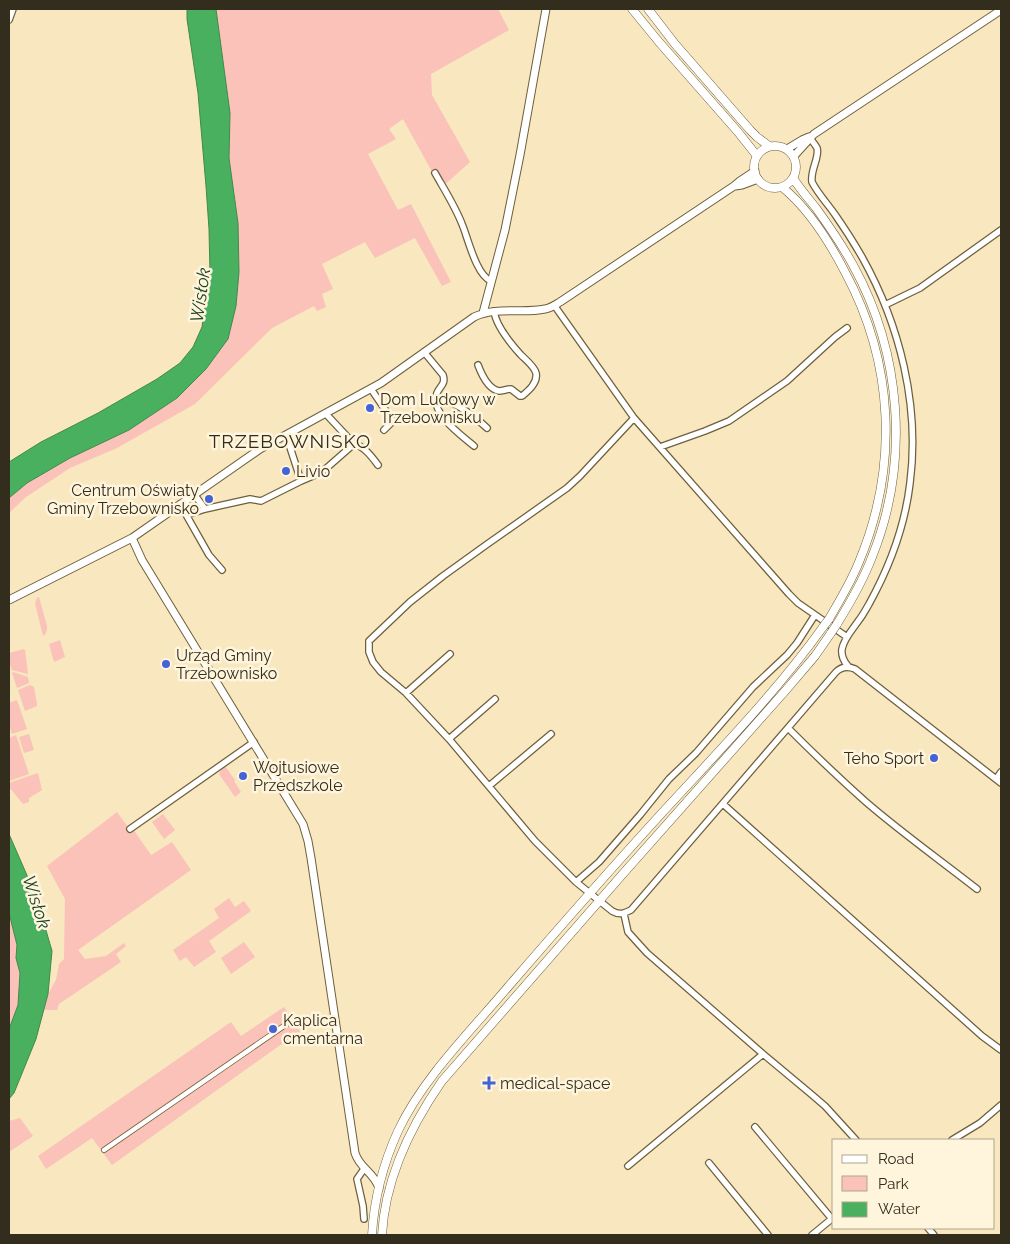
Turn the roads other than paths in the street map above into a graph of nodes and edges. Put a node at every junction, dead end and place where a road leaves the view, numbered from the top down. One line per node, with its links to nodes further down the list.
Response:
1 (13, 9): 6 (street)
2 (546, 9): 17 (street)
3 (632, 9): 10 (main road)
4 (648, 9): 8 (main road)
5 (1001, 10): 7 (street)
6 (9, 20)
7 (810, 137): 9 (street); 11 (street); 19 (street)
8 (769, 146): 9 (main road); 10 (main road)
9 (787, 149): 11 (main road)
10 (757, 156): 13 (main road)
11 (794, 156): 14 (main road)
12 (435, 172): 17 (street)
13 (756, 175): 15 (main road); 18 (street)
14 (793, 178): 15 (main road); 62 (main road, bridge)
15 (782, 187): 61 (main road, bridge)
16 (1001, 230): 19 (street)
17 (491, 281): 21 (street)
18 (554, 306): 20 (street); 28 (street)
19 (885, 306): 45 (street)
20 (494, 311): 21 (street); 24 (street)
21 (483, 312): 23 (street)
22 (847, 328): 34 (street)
23 (424, 352): 25 (street); 26 (street)
24 (478, 365)
25 (371, 389): 27 (street); 30 (street)
26 (436, 397): 29 (street); 33 (street)
27 (326, 414): 31 (street); 32 (street)
28 (634, 418): 34 (street); 48 (street)
29 (487, 428)
30 (384, 430)
31 (286, 435): 36 (street); 37 (street)
32 (354, 444): 35 (street); 36 (street)
33 (474, 446)
34 (660, 447): 44 (street)
35 (378, 465)
36 (301, 481): 39 (street)
37 (194, 494): 38 (street); 39 (street)
38 (180, 504): 40 (street); 41 (street)
39 (205, 508): 40 (street)
40 (186, 515): 42 (street)
41 (132, 538): 43 (street); 53 (street)
42 (222, 570)
43 (9, 600)
44 (815, 615): 45 (street); 59 (street)
45 (847, 636): 47 (street)
46 (450, 654): 48 (street)
47 (848, 666): 50 (street); 55 (street)
48 (406, 693): 52 (street)
49 (495, 699): 52 (street)
50 (788, 728): 57 (street); 60 (street)
51 (551, 734): 56 (street)
52 (449, 739): 56 (street)
53 (254, 742): 58 (street); 74 (street)
54 (1001, 772): 55 (street)
55 (999, 781)
56 (488, 786): 59 (street)
57 (723, 804): 63 (street); 65 (street)
58 (130, 829)
59 (576, 882): 61 (street)
60 (977, 889)
61 (590, 893): 62 (street); 76 (main road)
62 (599, 901): 63 (street); 77 (main road)
63 (624, 914): 66 (street)
64 (294, 1019): 71 (street)
65 (1001, 1050)
66 (762, 1054): 69 (street); 73 (street)
67 (1001, 1105): 70 (street)
68 (756, 1127): 79 (street)
69 (855, 1139)
70 (954, 1139)
71 (104, 1150)
72 (709, 1163): 84 (street)
73 (628, 1166)
74 (364, 1169): 75 (street); 80 (street)
75 (371, 1174): 76 (street); 78 (street)
76 (382, 1175): 77 (street); 78 (main road)
77 (390, 1185): 83 (main road)
78 (379, 1188): 82 (main road)
79 (832, 1217)
80 (364, 1219)
81 (832, 1219): 85 (street)
82 (372, 1235)
83 (382, 1235)
84 (768, 1235)
85 (812, 1235)

